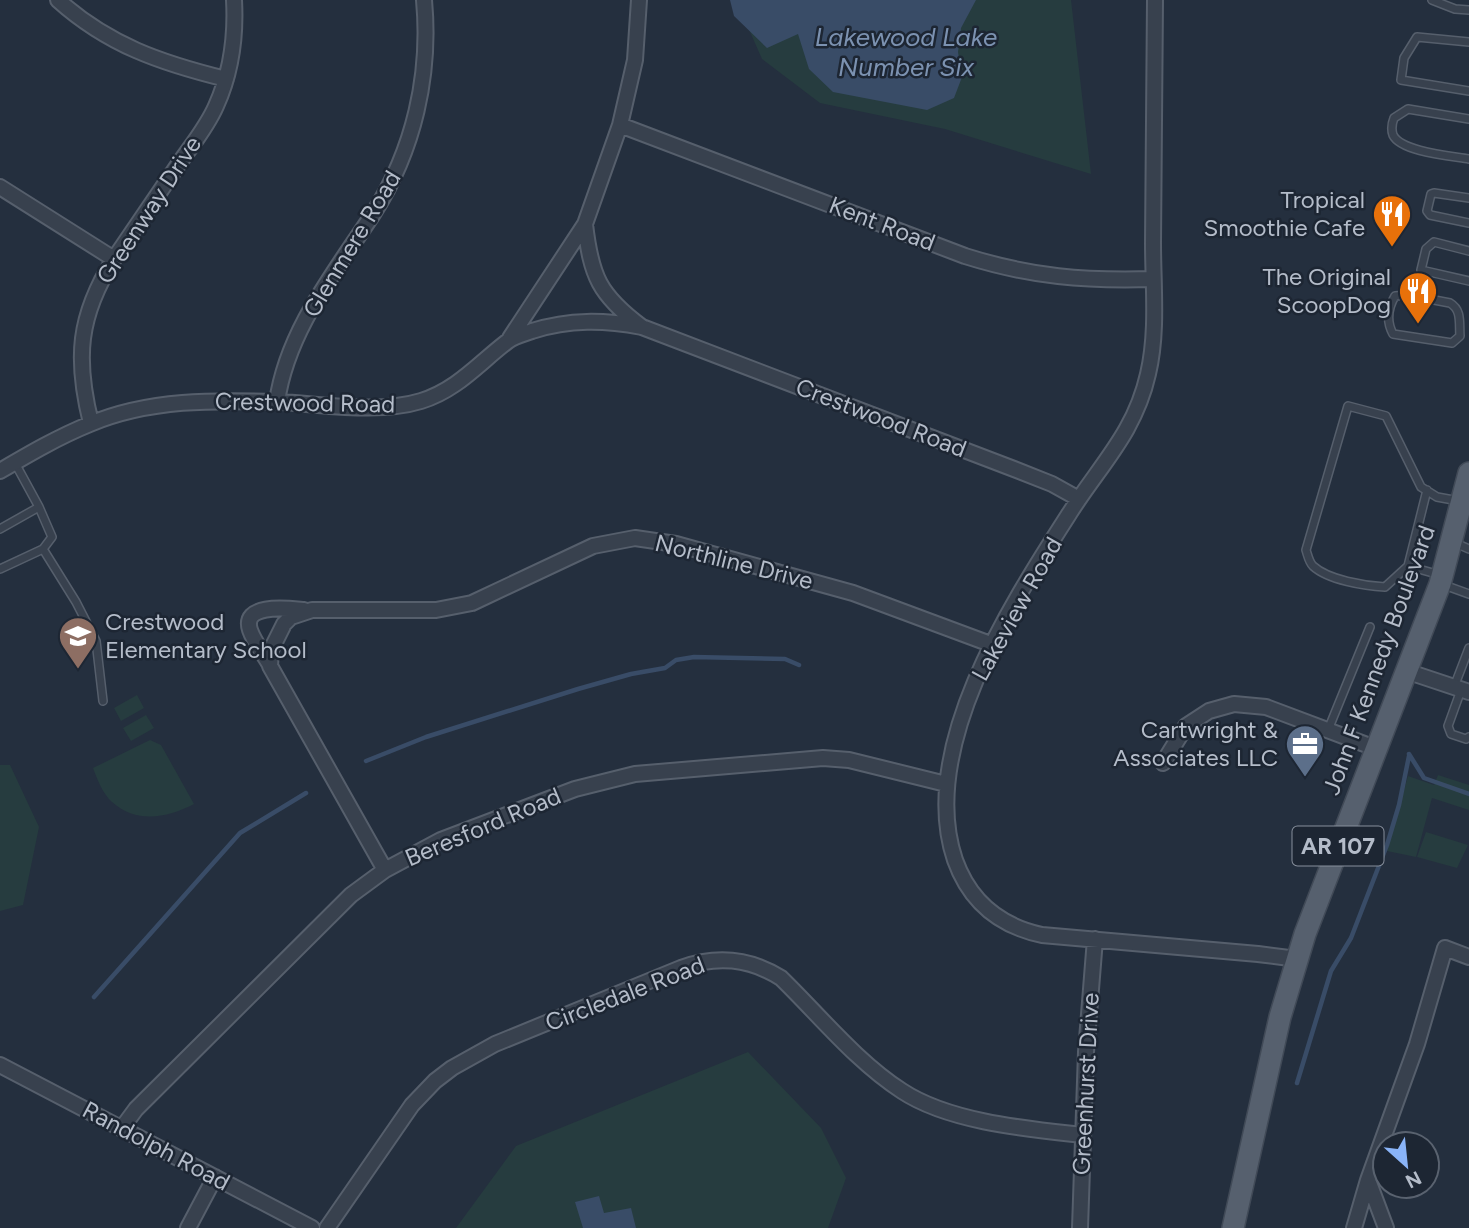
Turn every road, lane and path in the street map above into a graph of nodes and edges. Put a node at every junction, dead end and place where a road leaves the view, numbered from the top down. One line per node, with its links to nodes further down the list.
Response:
1 (58, 0): 9 (street)
2 (234, 0): 9 (street, Greenway Drive)
3 (424, 0): 26 (street, Glenmere Road)
4 (639, 0): 12 (street)
5 (1156, 0): 20 (street, Lakeview Road)
6 (1432, 0): 7 (lane)
7 (1469, 9)
8 (1469, 42): 10 (lane)
9 (226, 79): 19 (street, Greenway Drive)
10 (1469, 91)
11 (1469, 119): 13 (lane)
12 (620, 125): 17 (street); 20 (street, Kent Road)
13 (1469, 159)
14 (0, 187): 19 (street)
15 (1469, 198): 16 (lane)
16 (1469, 223)
17 (585, 224): 22 (street, Crestwood Road); 25 (street)
18 (1469, 251): 21 (lane)
19 (114, 259): 27 (street, Greenway Drive)
20 (1153, 279): 32 (street, Lakeview Road)
21 (1469, 281)
22 (642, 327): 25 (street, Crestwood Road); 32 (street, Crestwood Road)
23 (1460, 336): 23 (lane); 24 (lane)
24 (1469, 337)
25 (510, 338): 26 (street, Crestwood Road)
26 (277, 402): 27 (street, Crestwood Road)
27 (91, 423): 28 (street, Crestwood Road)
28 (15, 462): 29 (street, Crestwood Road); 34 (lane)
29 (0, 471)
30 (1469, 473): 33 (main road, John F Kennedy Boulevard / AR 107)
31 (1427, 490): 33 (lane); 38 (lane); 38 (lane)
32 (1079, 499): 44 (street, Lakeview Road)
33 (1465, 499): 36 (main road, John F Kennedy Boulevard / AR 107)
34 (39, 507): 35 (lane); 37 (lane)
35 (0, 529)
36 (1461, 545): 40 (main road, John F Kennedy Boulevard / AR 107)
37 (44, 549): 39 (lane); 49 (lane)
38 (1408, 566): 40 (lane)
39 (0, 569)
40 (1441, 580): 41 (lane); 47 (main road, John F Kennedy Boulevard / AR 107)
41 (1469, 594)
42 (312, 610): 44 (street, Northline Drive); 46 (street, Northline Drive); 46 (street, Northline Drive)
43 (1370, 627): 50 (lane)
44 (993, 645): 54 (street, Lakeview Road)
45 (1469, 648): 48 (lane)
46 (271, 666): 55 (street, Northline Drive)
47 (1406, 671): 48 (street); 52 (main road, John F Kennedy Boulevard / AR 107)
48 (1461, 690): 51 (lane)
49 (103, 701)
50 (1328, 730): 52 (street); 53 (street)
51 (1469, 737)
52 (1376, 748): 58 (main road, John F Kennedy Boulevard / AR 107)
53 (1163, 763)
54 (946, 784): 55 (street, Beresford Road); 56 (street, Lakeview Road)
55 (385, 870): 60 (street, Beresford Road)
56 (1095, 939): 58 (street, Lakeview Road); 61 (street, Greenhurst Drive)
57 (1469, 957): 63 (street)
58 (1297, 960): 68 (main road, John F Kennedy Boulevard / AR 107)
59 (0, 1065): 60 (street, Randolph Road)
60 (122, 1128): 62 (street, Randolph Road)
61 (1083, 1135): 66 (street, Circledale Road); 67 (street, Greenhurst Drive)
62 (215, 1177): 64 (street); 65 (street, Randolph Road)
63 (1368, 1180): 69 (street); 70 (street)
64 (188, 1228)
65 (312, 1228)
66 (327, 1228)
67 (1080, 1228)
68 (1233, 1228)
69 (1354, 1228)
70 (1386, 1228)

